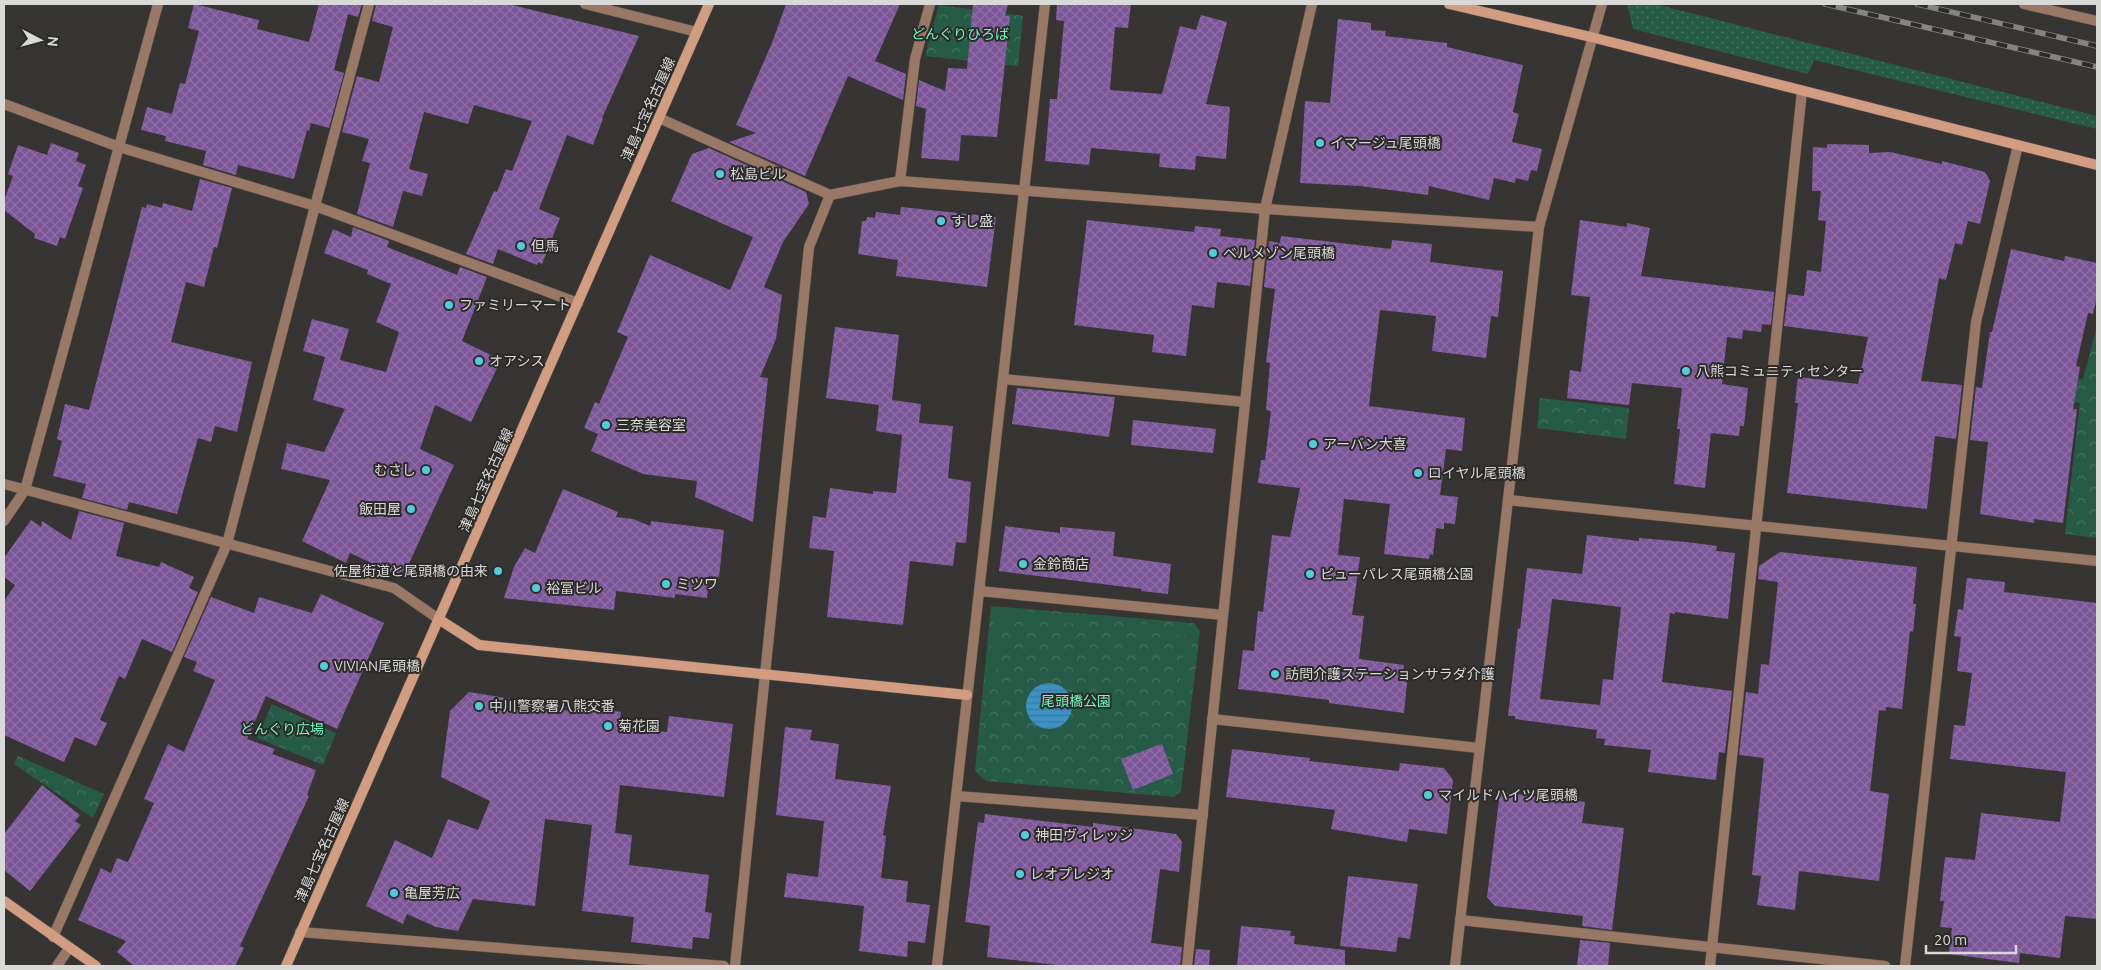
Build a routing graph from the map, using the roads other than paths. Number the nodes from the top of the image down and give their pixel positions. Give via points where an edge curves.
1 (158, 4) edge
2 (369, 4) edge
3 (585, 4) edge
4 (709, 4) edge
5 (930, 4) edge
6 (1045, 4) edge
7 (1312, 4) edge
8 (1449, 4) edge
9 (1602, 4) edge
10 (2024, 4) edge
11 (2097, 21) edge
12 (697, 32) junction
13 (1591, 37) junction
14 (1802, 90) junction
15 (4, 104) edge
16 (659, 118) junction
17 (2018, 145) junction
18 (119, 147) junction
19 (2097, 165) edge
20 (900, 181) junction
21 (1024, 191) junction
22 (830, 195) junction
23 (314, 206) junction
24 (1265, 209) junction
25 (1539, 227) junction
26 (578, 303) junction
27 (1003, 379) junction
28 (1245, 402) junction
29 (4, 484) edge
30 (25, 490) junction
31 (1508, 500) junction
32 (4, 521) edge
33 (1757, 526) junction
34 (227, 544) junction
35 (1952, 546) junction
36 (2097, 560) edge
37 (979, 591) junction
38 (1223, 615) junction
39 (440, 620) junction
40 (765, 674) junction
41 (967, 695) junction
42 (1212, 719) junction
43 (1479, 748) junction
44 (956, 796) junction
45 (1203, 815) junction
46 (4, 901) edge
47 (1460, 920) junction
48 (300, 932) junction
49 (54, 937) junction
50 (69, 948) junction
51 (1712, 948) junction
52 (57, 966) edge
53 (96, 966) edge
54 (286, 966) edge
55 (724, 966) edge
56 (735, 966) edge
57 (936, 966) edge
58 (1187, 966) edge
59 (1454, 966) edge
60 (1710, 966) edge
61 (1885, 966) edge
62 (1905, 966) edge

1 - 18 street
2 - 23 street
3 - 12 street
4 - 12 street, 津島七宝名古屋線
5 - 20 street via 915,59
6 - 21 street
7 - 24 street
8 - 13 street
9 - 13 street
10 - 11 street
12 - 16 street, 津島七宝名古屋線
13 - 14 street
13 - 25 street
14 - 17 street
14 - 33 street
15 - 18 street
16 - 22 street
16 - 26 street, 津島七宝名古屋線
17 - 19 street
17 - 35 street via 1976,322
18 - 23 street
18 - 30 street
20 - 21 street
20 - 22 street
21 - 24 street
21 - 27 street
22 - 40 street via 809,247
23 - 26 street
23 - 34 street
24 - 25 street
24 - 28 street
25 - 31 street
26 - 39 street, 津島七宝名古屋線
27 - 28 street
27 - 37 street
28 - 38 street
29 - 30 street
30 - 32 street
30 - 34 street
31 - 33 street
31 - 43 street
33 - 35 street
33 - 51 street
34 - 39 street via 394,588
34 - 49 street
35 - 36 street
35 - 62 street
37 - 38 street
37 - 41 street
38 - 42 street
39 - 40 street via 479,645
39 - 48 street, 津島七宝名古屋線
40 - 41 street
40 - 56 street
41 - 44 street
42 - 43 street
42 - 45 street
43 - 47 street
44 - 45 street
44 - 57 street
45 - 58 street
46 - 49 street
47 - 51 street
47 - 59 street
48 - 54 street, 津島七宝名古屋線
48 - 55 street
49 - 50 street
50 - 52 street
50 - 53 street
51 - 60 street
51 - 61 street

